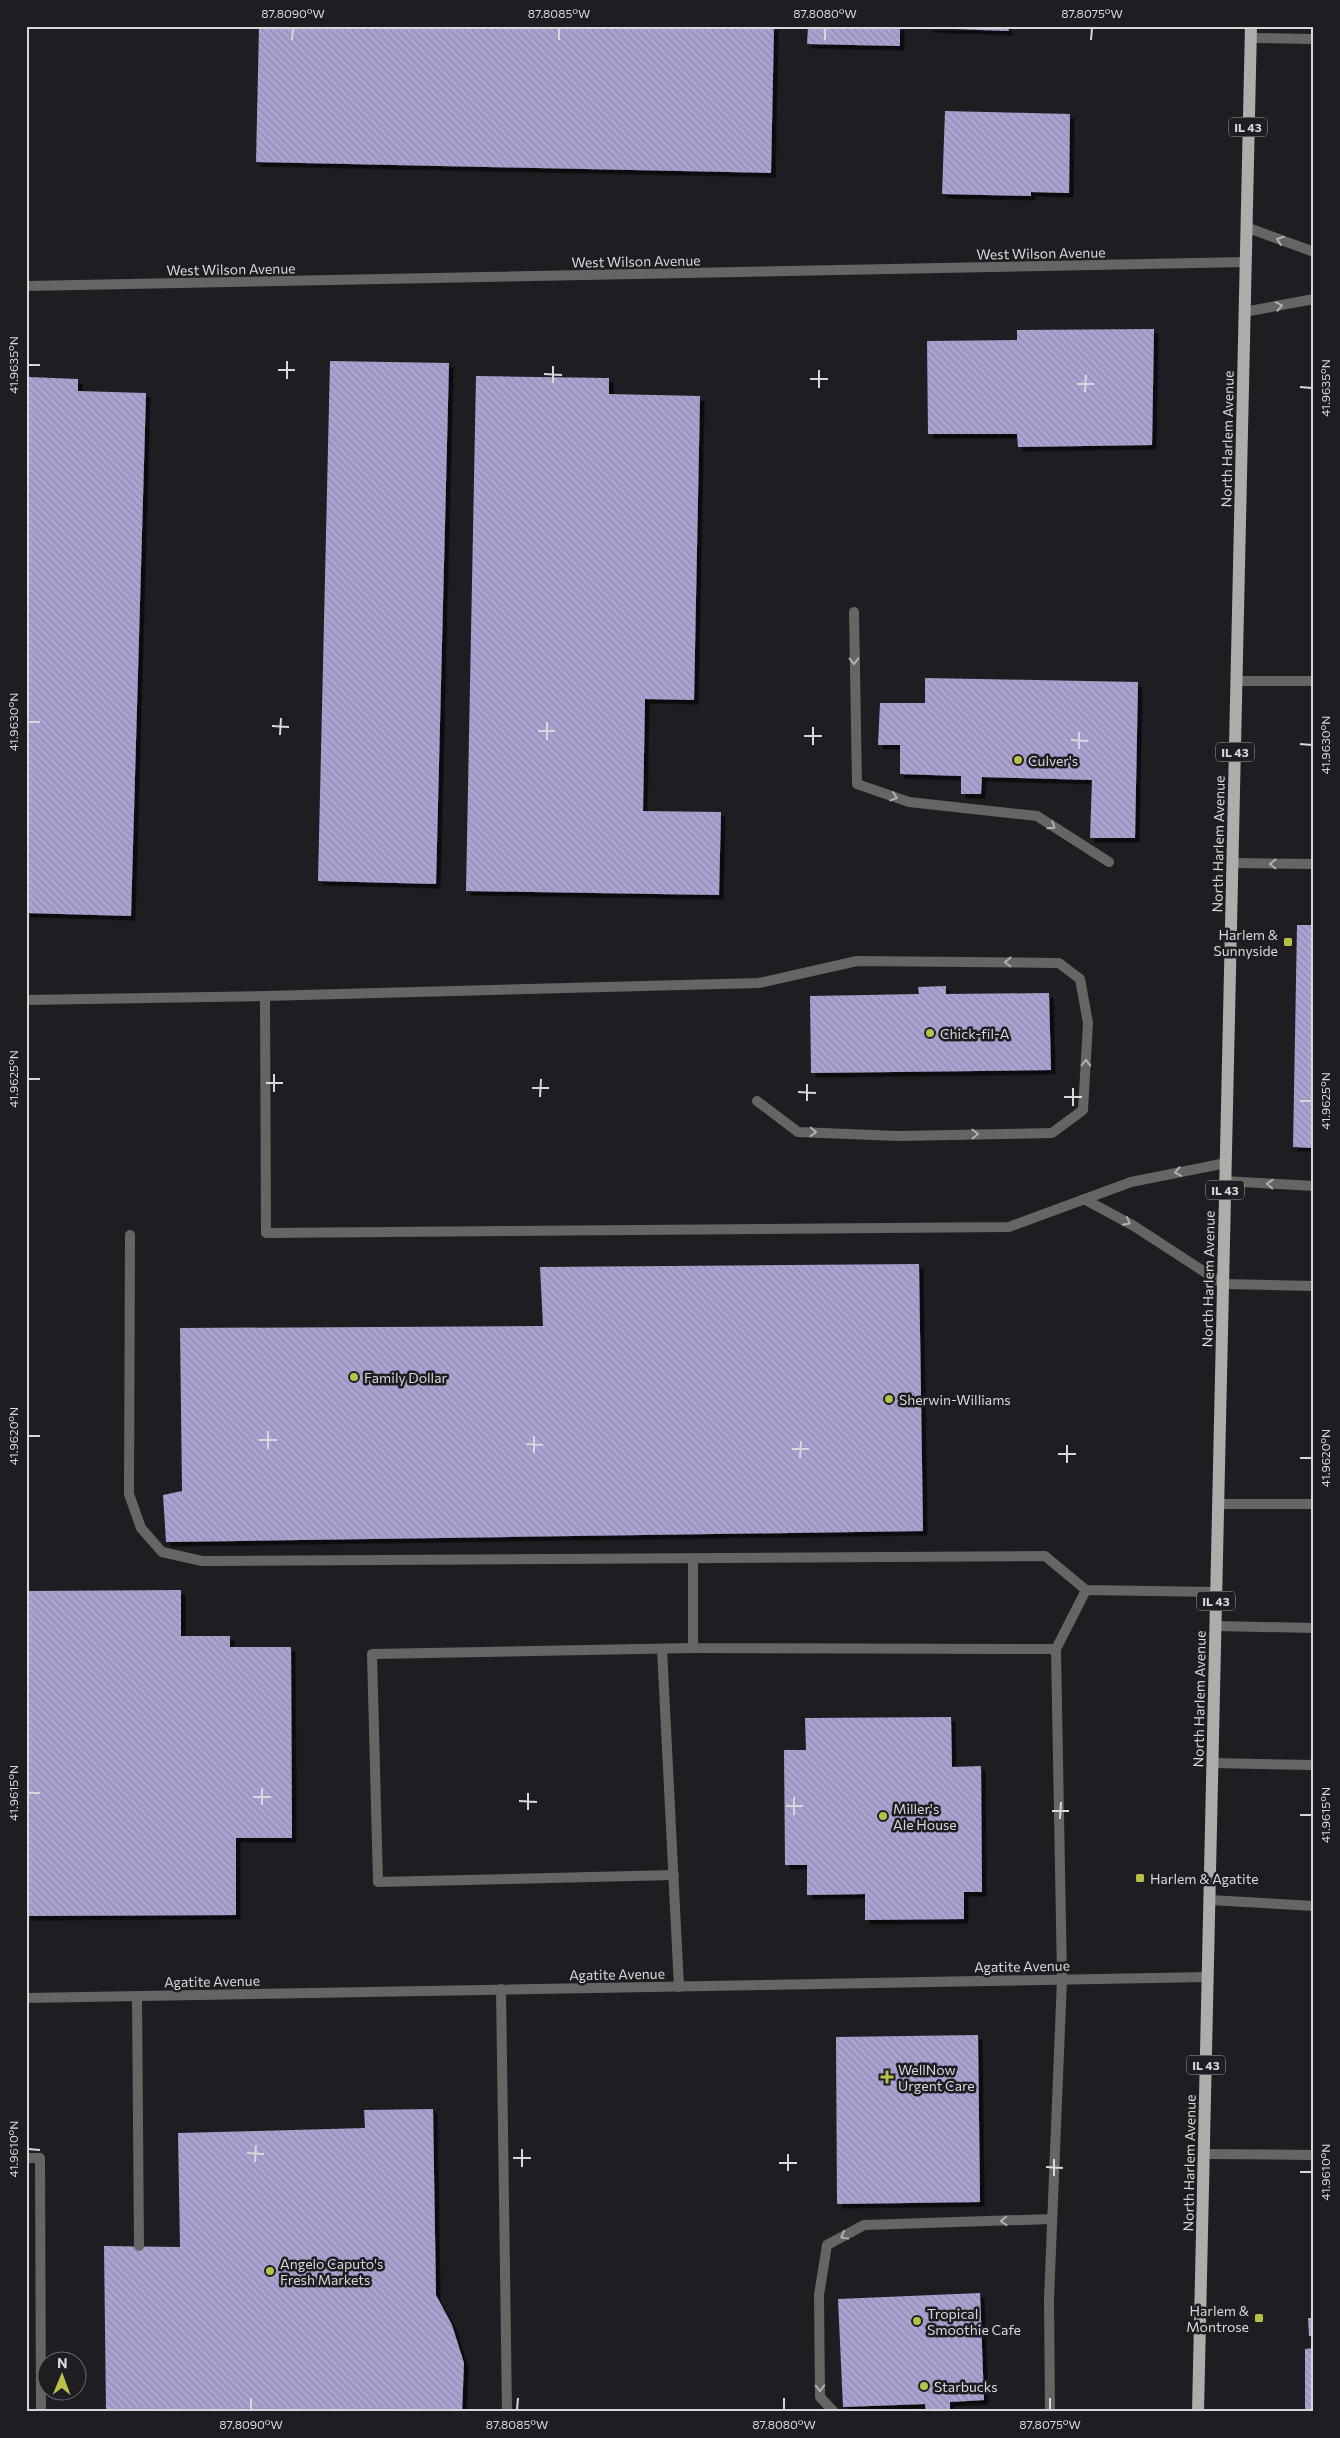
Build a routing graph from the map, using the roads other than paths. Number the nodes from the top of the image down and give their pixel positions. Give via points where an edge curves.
1 (1250, 32) edge
2 (1314, 39) edge
3 (1246, 227) junction
4 (1314, 252) edge
5 (1246, 262) junction
6 (26, 286) edge
7 (1314, 300) edge
8 (1244, 312) junction
9 (854, 612) dead end
10 (1236, 681) junction
11 (1314, 681) edge
12 (1108, 862) dead end
13 (1233, 863) junction
14 (1314, 864) edge
15 (265, 996) junction
16 (26, 1000) edge
17 (757, 1101) dead end
18 (1226, 1163) junction
19 (1226, 1181) junction
20 (1314, 1186) edge
21 (1084, 1199) junction
22 (130, 1235) dead end
23 (1223, 1284) junction
24 (1314, 1286) edge
25 (1218, 1504) junction
26 (1314, 1504) edge
27 (693, 1559) junction
28 (1086, 1590) junction
29 (1217, 1592) junction
30 (1216, 1626) junction
31 (1314, 1628) edge
32 (693, 1648) junction
33 (662, 1649) junction
34 (1056, 1649) junction
35 (1213, 1763) junction
36 (1314, 1765) edge
37 (674, 1875) junction
38 (1210, 1900) junction
39 (1314, 1906) edge
40 (1208, 1977) junction
41 (1062, 1979) junction
42 (679, 1987) junction
43 (501, 1989) junction
44 (137, 1996) junction
45 (26, 1998) edge
46 (1204, 2154) junction
47 (1314, 2155) edge
48 (26, 2158) edge
49 (1052, 2220) junction
50 (139, 2246) dead end
51 (41, 2412) edge
52 (507, 2412) edge
53 (834, 2412) edge
54 (1050, 2412) edge
55 (1198, 2412) edge

1 - 2 street
1 - 3 main road, North Harlem Avenue / IL 43
4 -> 3 street
3 - 5 main road, North Harlem Avenue / IL 43
5 - 6 street, West Wilson Avenue
5 - 8 main road, North Harlem Avenue / IL 43
8 -> 7 street
8 - 10 main road, North Harlem Avenue / IL 43
9 -> 12 street via 857,784 909,802 1038,816
10 - 11 street
10 - 13 main road, North Harlem Avenue / IL 43
14 -> 13 street
13 - 18 main road, North Harlem Avenue / IL 43
15 - 16 street
17 -> 15 street via 798,1132 898,1136 1052,1132 1083,1110 1088,1022 1080,979 1059,963 857,961 759,982
15 - 21 street via 266,1233 1009,1227
18 - 19 main road, North Harlem Avenue / IL 43
18 -> 21 street via 1131,1182
20 -> 19 street
19 - 23 main road, North Harlem Avenue / IL 43
21 -> 23 street via 1134,1226
22 - 27 street via 129,1494 141,1528 162,1552 202,1561
23 - 24 street
23 - 25 main road, North Harlem Avenue / IL 43
25 - 26 street
25 - 29 main road, North Harlem Avenue / IL 43
27 - 28 street via 1045,1556
27 - 32 street
28 - 29 street
28 - 34 street
29 - 30 main road, North Harlem Avenue / IL 43
30 - 31 street
30 - 35 main road, North Harlem Avenue / IL 43
32 - 33 street
32 - 34 street
33 - 37 street
33 - 37 street via 372,1654 378,1882
34 - 41 street
35 - 36 street
35 - 38 main road, North Harlem Avenue / IL 43
37 - 42 street
38 - 39 street
38 - 40 main road, North Harlem Avenue / IL 43
40 - 41 street, Agatite Avenue
40 - 46 main road, North Harlem Avenue / IL 43
41 - 42 street, Agatite Avenue
41 - 49 street
42 - 43 street, Agatite Avenue
43 - 44 street, Agatite Avenue
43 - 52 street
44 - 45 street, Agatite Avenue
44 - 50 street
46 - 47 street
46 - 55 main road, North Harlem Avenue / IL 43
48 - 51 street via 40,2158
49 -> 53 street via 864,2226 827,2246 819,2295 820,2397
49 - 54 street

